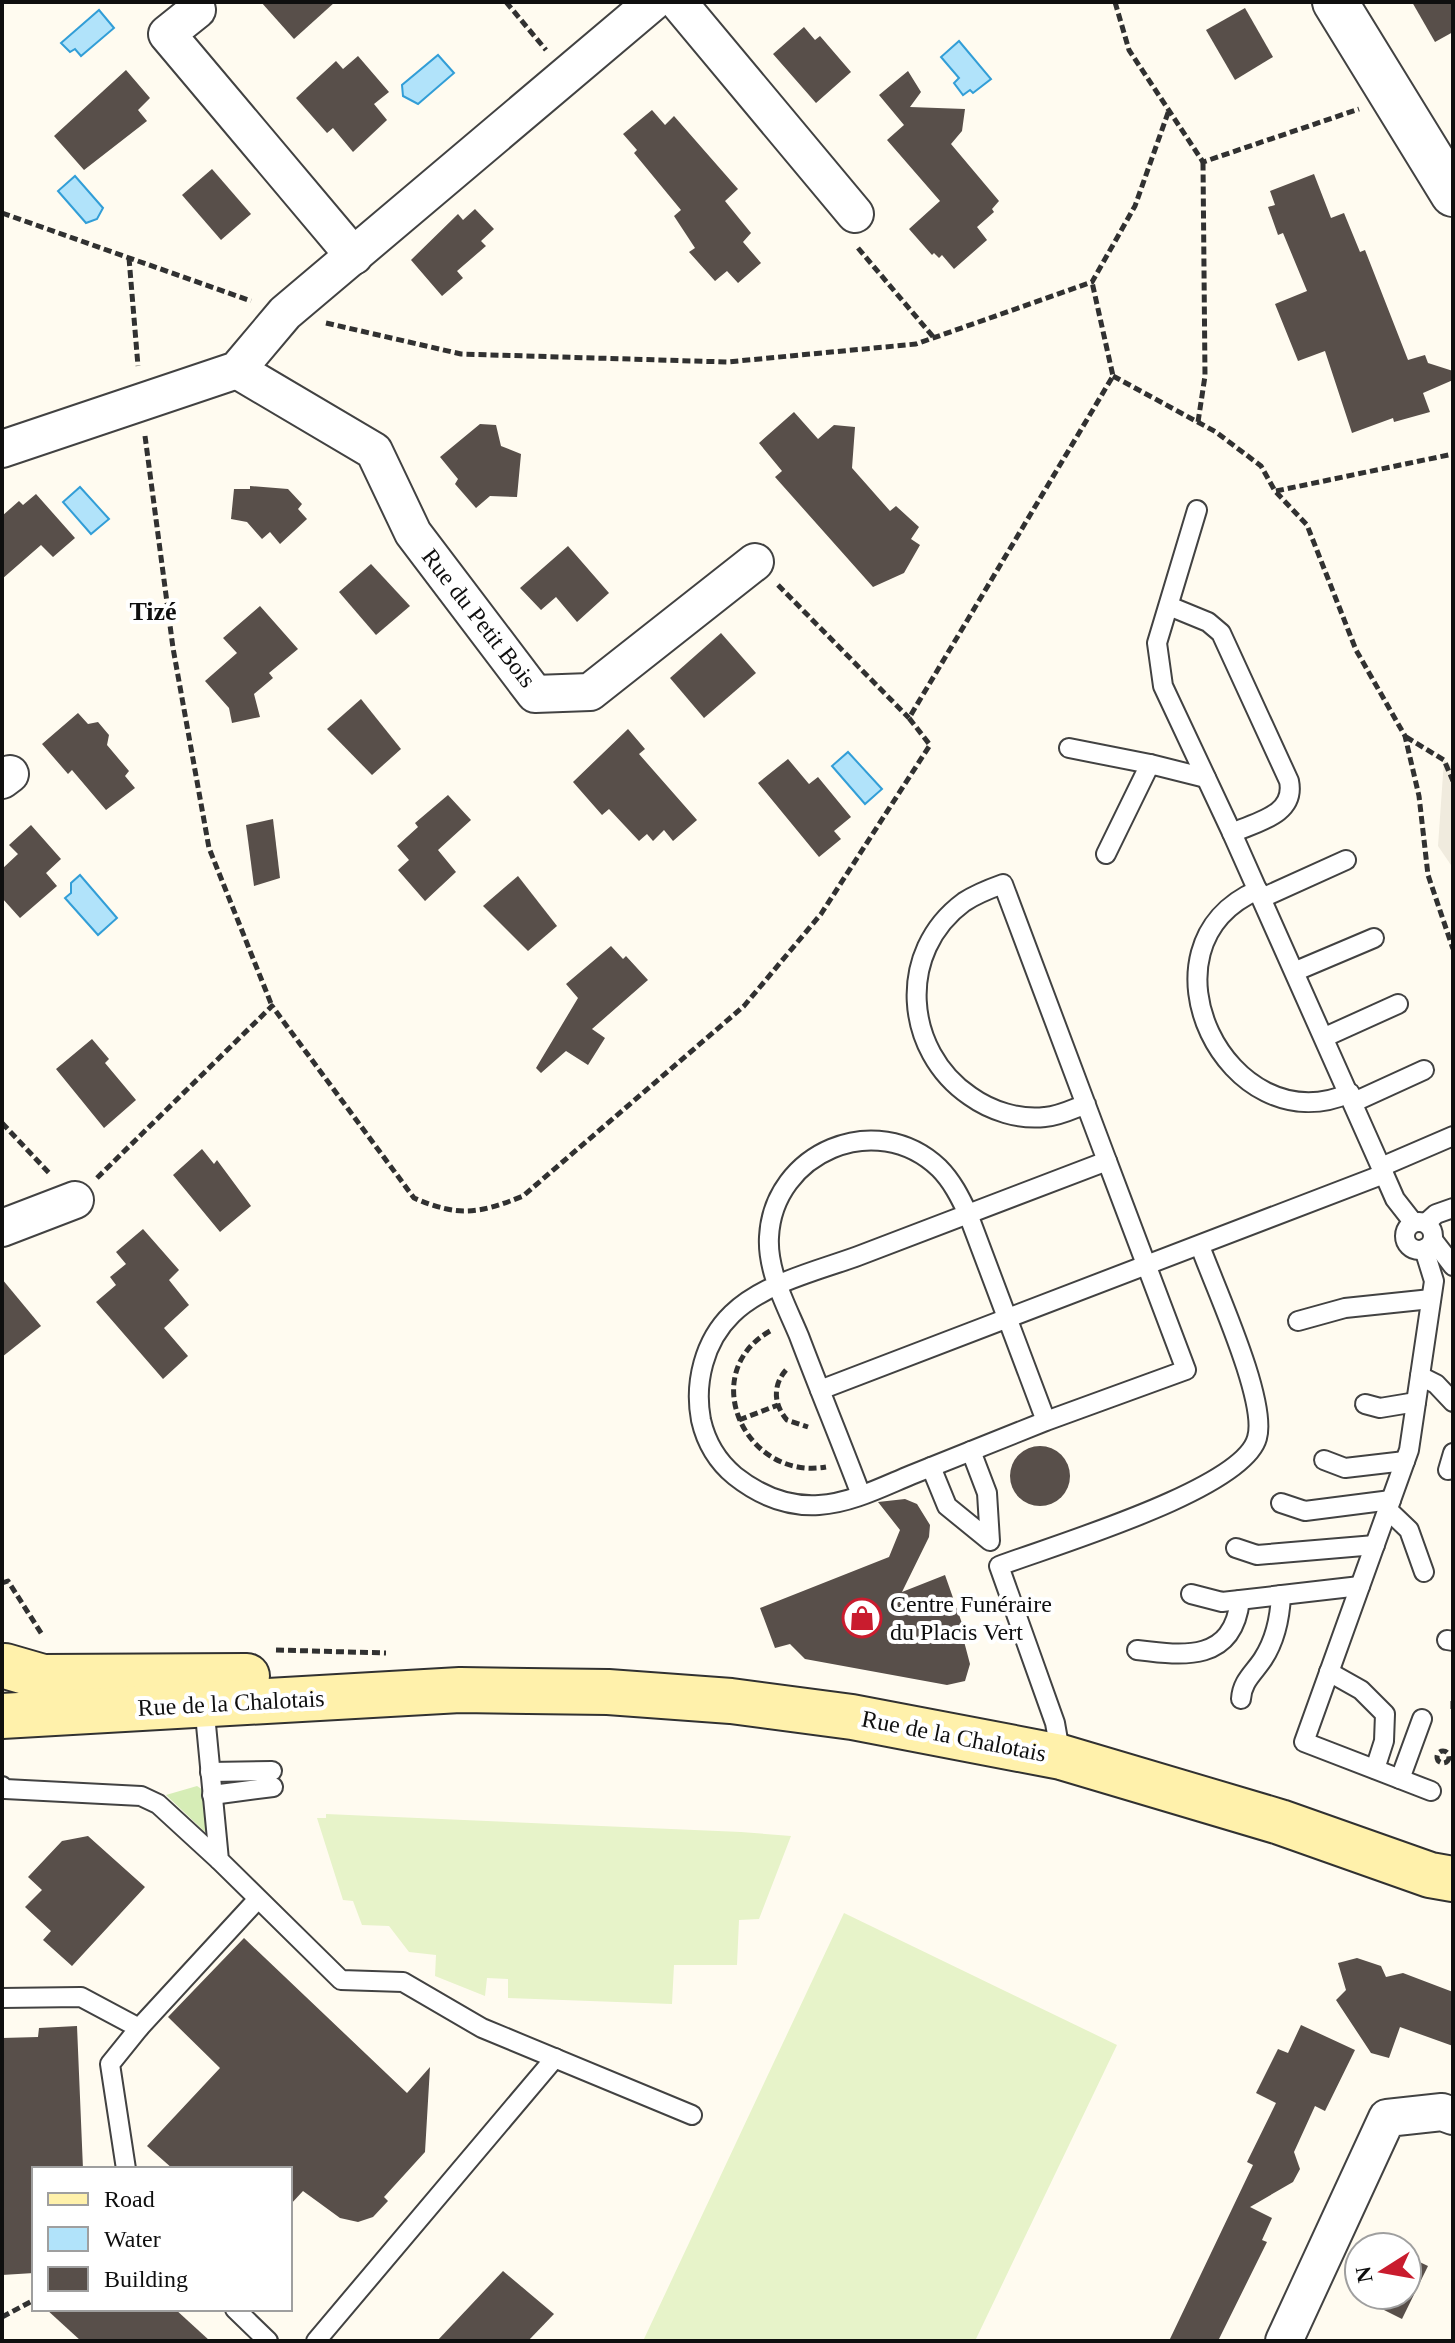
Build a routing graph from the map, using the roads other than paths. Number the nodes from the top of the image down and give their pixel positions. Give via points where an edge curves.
1 (195, 2) edge
2 (653, 2) edge
3 (678, 2) edge
4 (1335, 2) edge
5 (1453, 194) edge
6 (855, 214) road end
7 (354, 256) junction
8 (237, 370) junction
9 (2, 449) edge
10 (1197, 510) dead end
11 (755, 562) road end
12 (1169, 606) junction
13 (1069, 748) dead end
14 (1150, 764) junction
15 (1206, 778) junction
16 (1232, 833) junction
17 (1106, 854) dead end
18 (1346, 860) dead end
19 (1260, 894) junction
20 (1374, 938) dead end
21 (1296, 971) junction
22 (1398, 1004) dead end
23 (1325, 1037) junction
24 (1424, 1070) dead end
25 (1352, 1097) junction
26 (1086, 1104) junction
27 (1453, 1136) edge
28 (1107, 1161) junction
29 (1383, 1171) junction
30 (75, 1200) road end
31 (1453, 1208) edge
32 (968, 1214) junction
33 (2, 1228) edge
34 (1424, 1234) junction
35 (1200, 1246) junction
36 (1147, 1266) junction
37 (1453, 1266) edge
38 (779, 1286) junction
39 (1431, 1299) junction
40 (1009, 1320) junction
41 (1298, 1321) dead end
42 (1420, 1376) junction
43 (820, 1390) junction
44 (1416, 1402) junction
45 (1453, 1402) edge
46 (1365, 1404) dead end
47 (1046, 1421) junction
48 (971, 1451) junction
49 (1324, 1460) dead end
50 (1405, 1461) junction
51 (931, 1467) junction
52 (861, 1495) junction
53 (1281, 1503) dead end
54 (1389, 1504) junction
55 (990, 1541) junction
56 (1375, 1545) junction
57 (1236, 1548) dead end
58 (999, 1566) junction
59 (1424, 1572) dead end
60 (1360, 1586) junction
61 (1191, 1594) dead end
62 (1281, 1595) junction
63 (1240, 1600) junction
64 (1137, 1650) dead end
65 (3, 1664) edge
66 (1329, 1672) junction
67 (460, 1690) junction
68 (1241, 1699) dead end
69 (204, 1704) junction
70 (2, 1714) edge
71 (1422, 1719) dead end
72 (1061, 1757) junction
73 (1375, 1769) junction
74 (210, 1772) junction
75 (1400, 1779) junction
76 (2, 1786) edge
77 (1431, 1791) dead end
78 (212, 1795) junction
79 (219, 1860) junction
80 (1445, 1882) edge
81 (257, 1900) junction
82 (2, 1998) edge
83 (139, 2028) junction
84 (555, 2058) junction
85 (692, 2115) dead end
86 (1453, 2116) edge
87 (126, 2167) edge
88 (237, 2311) edge
89 (268, 2341) edge
90 (316, 2341) edge
91 (1284, 2341) edge

1 - 7 street via 197,10 167,34
2 - 7 street
3 - 6 street
4 - 5 street
7 - 8 street via 285,313
8 - 9 street
8 - 11 street, Rue du Petit Bois via 374,451 413,533 535,694 590,692
10 - 12 lane
12 - 15 lane via 1157,643 1163,686
12 - 16 lane via 1221,633 1289,781 1290,796 1283,809
13 - 14 lane
14 - 15 lane
14 - 17 lane
15 - 16 lane
16 - 19 lane
18 - 19 lane
19 - 21 lane
19 - 25 lane via 1231,905 1206,937 1196,982 1208,1030 1230,1066 1262,1090 1315,1101
20 - 21 lane
21 - 23 lane
22 - 23 lane
23 - 25 lane
24 - 25 lane
25 - 29 lane
26 - 26 lane via 1003,884 980,893 936,931 919,970 915,995 923,1042 950,1082 982,1105 1023,1117 1046,1117
26 - 28 lane
27 - 29 lane
28 - 32 lane
28 - 36 lane
29 - 34 lane via 1395,1199
29 - 35 lane
30 - 33 street
31 - 34 lane via 1436,1214
32 - 38 lane
32 - 38 lane via 954,1186 916,1151 875,1139 835,1146 803,1164 771,1215 771,1264
32 - 40 lane
34 - 37 lane
34 - 39 lane via 1434,1281
35 - 36 lane
35 - 58 lane via 1254,1396 1257,1438 1248,1454 1199,1490
36 - 40 lane
36 - 47 lane via 1186,1370
38 - 43 lane
38 - 52 lane via 730,1315 705,1355 699,1410 708,1441 727,1469 779,1500 818,1505
39 - 41 lane via 1345,1308
39 - 42 lane
40 - 43 lane
40 - 47 lane
42 - 44 lane
42 - 45 lane
43 - 52 lane
44 - 46 lane via 1380,1408
44 - 50 lane
47 - 48 lane
48 - 51 lane
48 - 55 lane via 987,1493
49 - 50 lane via 1345,1468
50 - 54 lane
51 - 52 lane
51 - 55 lane via 947,1506
53 - 54 lane via 1305,1511
54 - 56 lane
54 - 59 lane via 1409,1530
55 - 58 lane
56 - 57 lane via 1268,1555
56 - 60 lane
58 - 72 lane via 1055,1723
60 - 62 lane
60 - 66 lane
61 - 63 lane via 1210,1602
62 - 63 lane
62 - 68 lane via 1277,1628 1245,1682
63 - 64 lane via 1236,1623 1219,1644 1192,1654
65 - 67 main road, Rue de la Chalotais via 43,1677 204,1674
65 - 70 main road via 10,1693
66 - 73 lane via 1361,1690 1385,1714
66 - 73 lane via 1304,1742
67 - 69 main road, Rue de la Chalotais
67 - 72 main road, Rue de la Chalotais via 608,1692 731,1701 852,1717
69 - 70 main road, Rue de la Chalotais
69 - 74 lane
71 - 75 lane
72 - 80 main road, Rue de la Chalotais via 1185,1792
73 - 75 lane
74 - 78 lane
74 - 78 lane via 273,1779
75 - 77 lane
76 - 79 lane via 141,1796 158,1804
78 - 79 lane
79 - 81 lane
81 - 83 lane
81 - 84 lane via 341,1980 403,1982 482,2028
82 - 83 lane via 81,1997
83 - 87 lane via 110,2064
84 - 85 lane
84 - 90 lane
86 - 91 street via 1442,2112 1387,2118
88 - 89 lane

